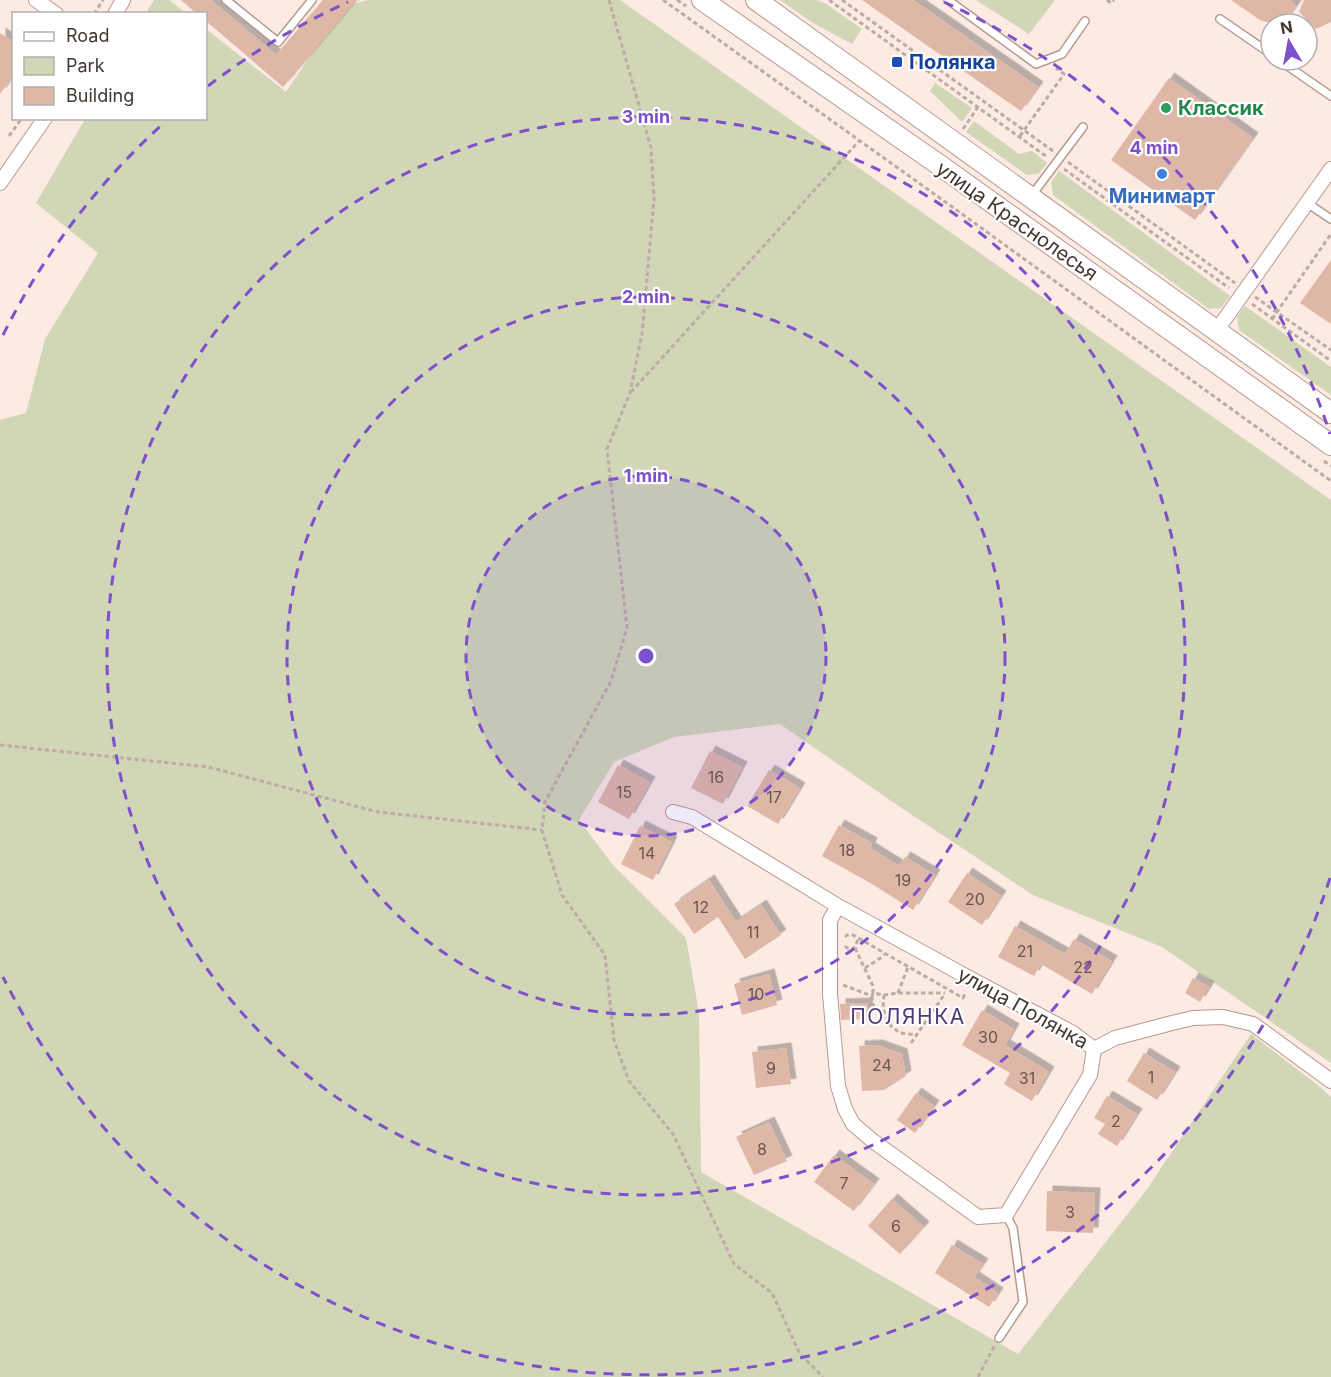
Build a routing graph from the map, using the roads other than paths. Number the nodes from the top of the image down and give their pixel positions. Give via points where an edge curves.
1 (36, 0) edge
2 (226, 0) edge
3 (312, 0) edge
4 (702, 0) edge
5 (756, 0) edge
6 (948, 0) edge
7 (54, 12) edge
8 (1220, 19) dead end
9 (1085, 21) dead end
10 (1259, 46) edge
11 (1296, 72) edge
12 (1331, 96) edge
13 (44, 120) edge
14 (1083, 127) dead end
15 (1331, 169) edge
16 (0, 183) edge
17 (1030, 197) junction
18 (1307, 203) junction
19 (1331, 219) edge
20 (1217, 330) junction
21 (1331, 413) edge
22 (1331, 445) edge
23 (673, 812) dead end
24 (838, 906) junction
25 (1094, 1049) junction
26 (1331, 1080) edge
27 (1006, 1215) junction
28 (999, 1338) road end

1 - 7 street
2 - 3 lane via 278,42
4 - 22 street, улица Краснолесья
5 - 17 street, улица Краснолесья
6 - 9 lane via 1036,64 1062,54
8 - 10 lane
11 - 12 lane
13 - 16 street
14 - 17 lane
15 - 18 street
17 - 20 street, улица Краснолесья
18 - 19 lane
18 - 20 street
20 - 21 street, улица Краснолесья
23 - 24 street, улица Полянка via 692,817
24 - 25 street, улица Полянка via 1072,1033
24 - 27 street via 830,920 830,994 838,1086 853,1124 978,1217
25 - 26 street, улица Полянка via 1115,1038 1193,1018 1223,1017 1253,1024
25 - 27 street via 1090,1075
27 - 28 lane via 1012,1228 1023,1302

